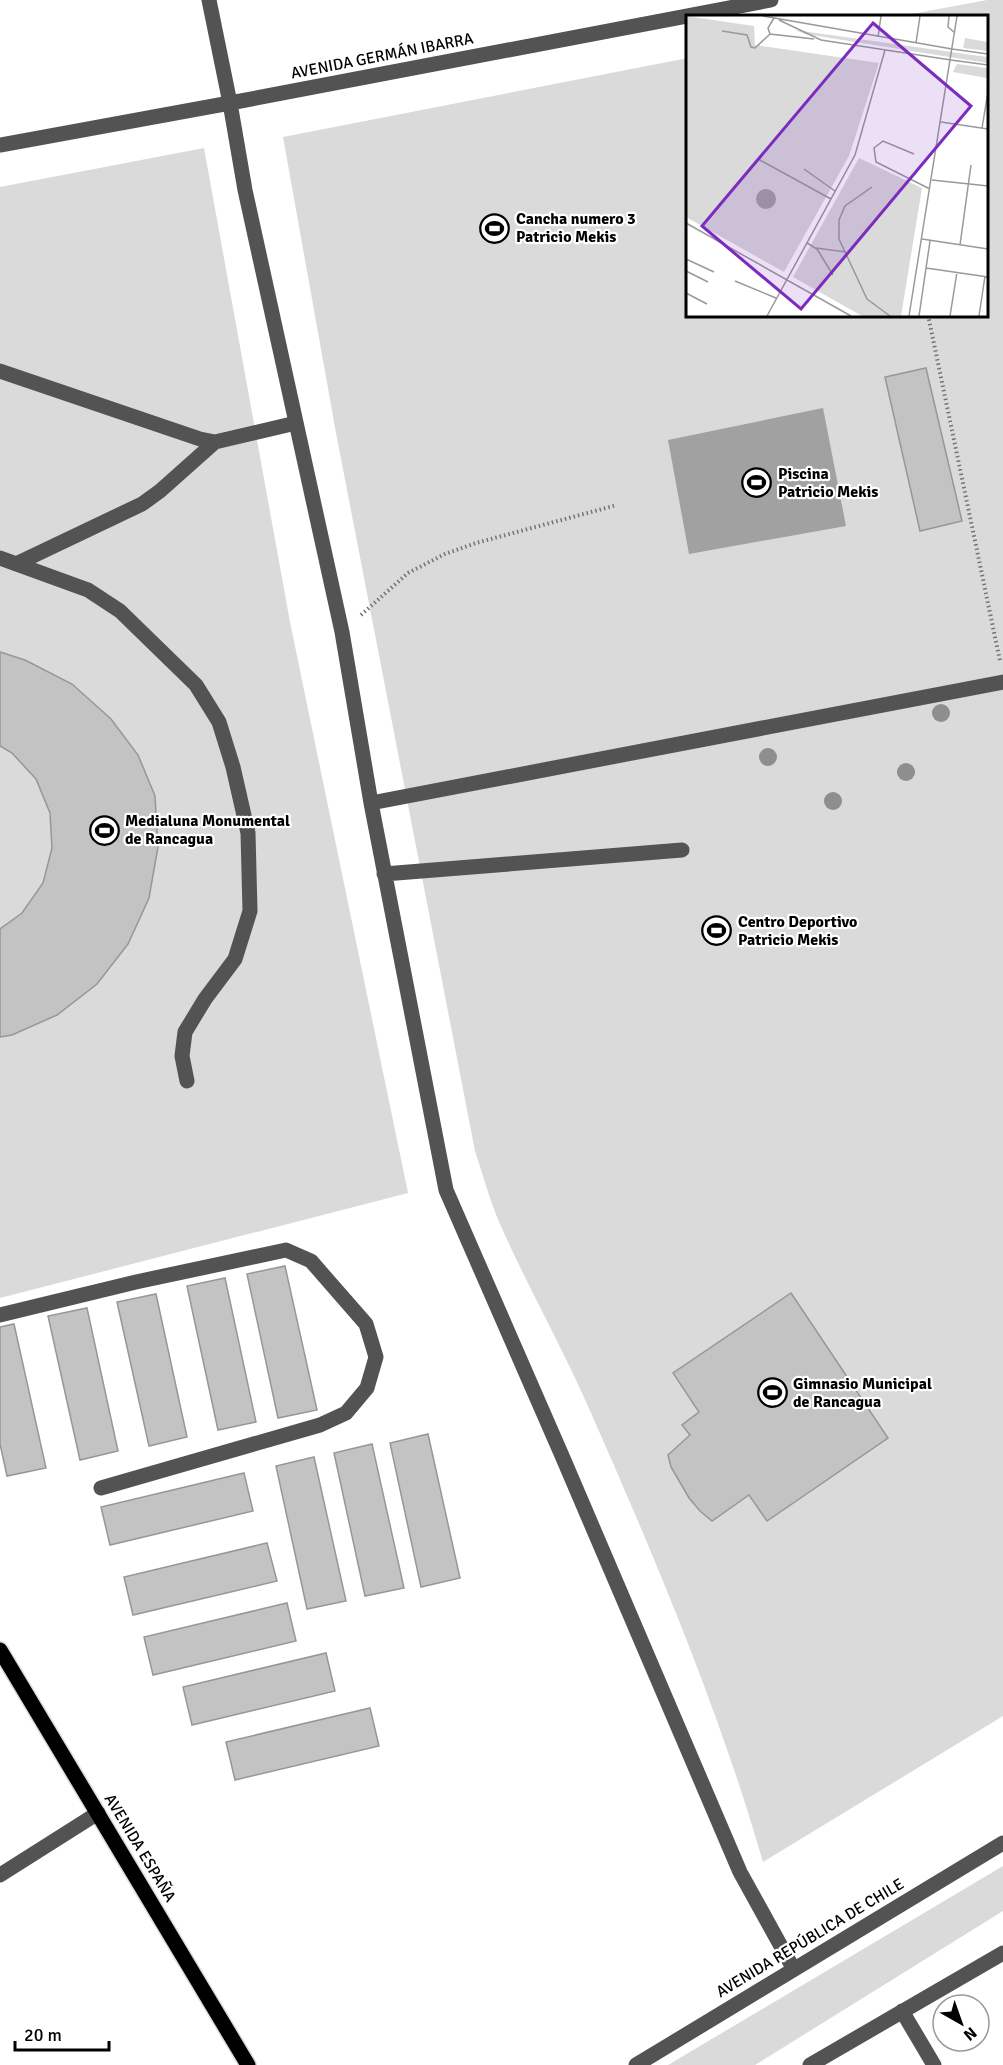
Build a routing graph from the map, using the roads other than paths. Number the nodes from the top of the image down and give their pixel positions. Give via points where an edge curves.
1 (209, 0) edge
2 (771, 0) edge
3 (692, 15) edge
4 (686, 16) edge
5 (230, 103) junction
6 (0, 145) edge
7 (0, 371) edge
8 (296, 423) junction
9 (215, 442) junction
10 (0, 558) edge
11 (16, 564) junction
12 (1003, 682) edge
13 (371, 803) junction
14 (682, 850) dead end
15 (384, 874) junction
16 (187, 1081) dead end
17 (0, 1315) edge
18 (101, 1488) dead end
19 (0, 1650) edge
20 (98, 1814) junction
21 (1003, 1843) edge
22 (0, 1875) edge
23 (1003, 1953) edge
24 (793, 1968) junction
25 (902, 2011) junction
26 (248, 2065) edge
27 (636, 2065) edge
28 (810, 2065) edge
29 (934, 2065) edge

1 - 5 street
2 - 3 street, AVENIDA GERMÁN IBARRA
4 - 5 street, AVENIDA GERMÁN IBARRA
5 - 6 street, AVENIDA GERMÁN IBARRA
5 - 8 street
7 - 9 street
8 - 9 street
8 - 13 street via 342,632
9 - 11 street via 142,504
10 - 11 street
11 - 16 street via 88,590 120,611 196,685 219,722 248,833 250,911 235,959 185,1032 182,1056
12 - 13 street
13 - 15 street
14 - 15 street
15 - 24 street via 446,1190 740,1872
17 - 18 street via 286,1250 311,1261 366,1324 376,1357 367,1388 346,1413 320,1425
19 - 20 main road, AVENIDA ESPAÑA
20 - 22 street
20 - 26 main road, AVENIDA ESPAÑA
21 - 24 street, AVENIDA REPÚBLICA DE CHILE
23 - 25 street
24 - 27 street, AVENIDA REPÚBLICA DE CHILE
25 - 28 street
25 - 29 street

